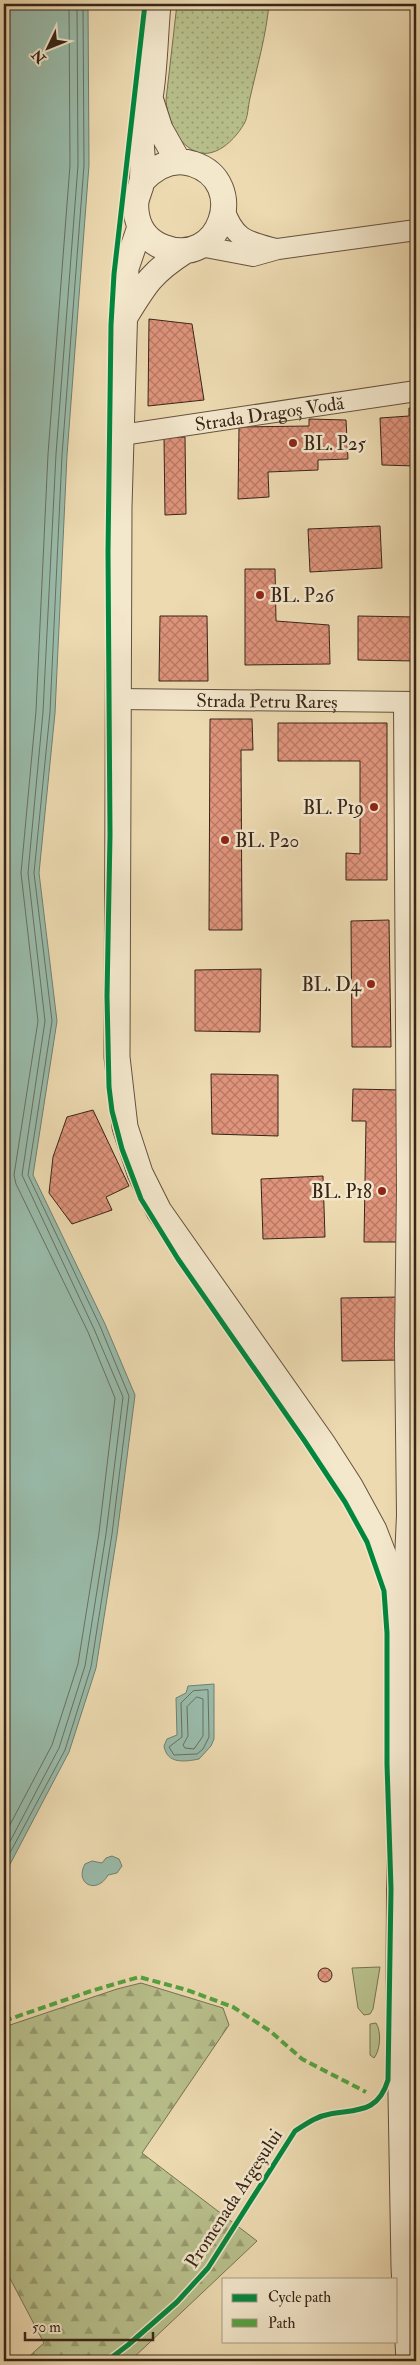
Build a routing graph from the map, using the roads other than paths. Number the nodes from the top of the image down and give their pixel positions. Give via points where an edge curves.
1 (158, 4) edge
2 (150, 98) junction
3 (178, 161) junction
4 (142, 181) junction
5 (224, 209) junction
6 (140, 227) junction
7 (416, 230) edge
8 (192, 248) junction
9 (278, 249) junction
10 (125, 317) junction
11 (416, 391) edge
12 (122, 435) junction
13 (118, 699) junction
14 (410, 702) edge
15 (412, 985) edge
16 (411, 1344) edge
17 (401, 1652) junction
18 (409, 1701) edge
19 (409, 2361) edge

1 - 2 street
2 - 3 street via 160,129
2 - 4 street via 141,129
3 - 4 street via 164,164
3 - 5 street via 205,170 216,180
4 - 6 street via 136,194 135,208
5 - 8 street via 221,224 212,237
5 - 9 street via 231,227 241,238
6 - 8 street via 155,244 170,250
6 - 10 street via 126,268
7 - 9 street
8 - 9 street via 253,256
8 - 10 street via 164,265 146,283
10 - 12 street
11 - 12 street, Strada Dragoș Vodă
12 - 13 street
13 - 14 street, Strada Petru Rareș
13 - 17 street via 117,1058 125,1127 140,1172 159,1211 323,1444 374,1530 396,1595
14 - 15 street
15 - 16 street
16 - 17 street
17 - 18 street
18 - 19 street via 398,1979

